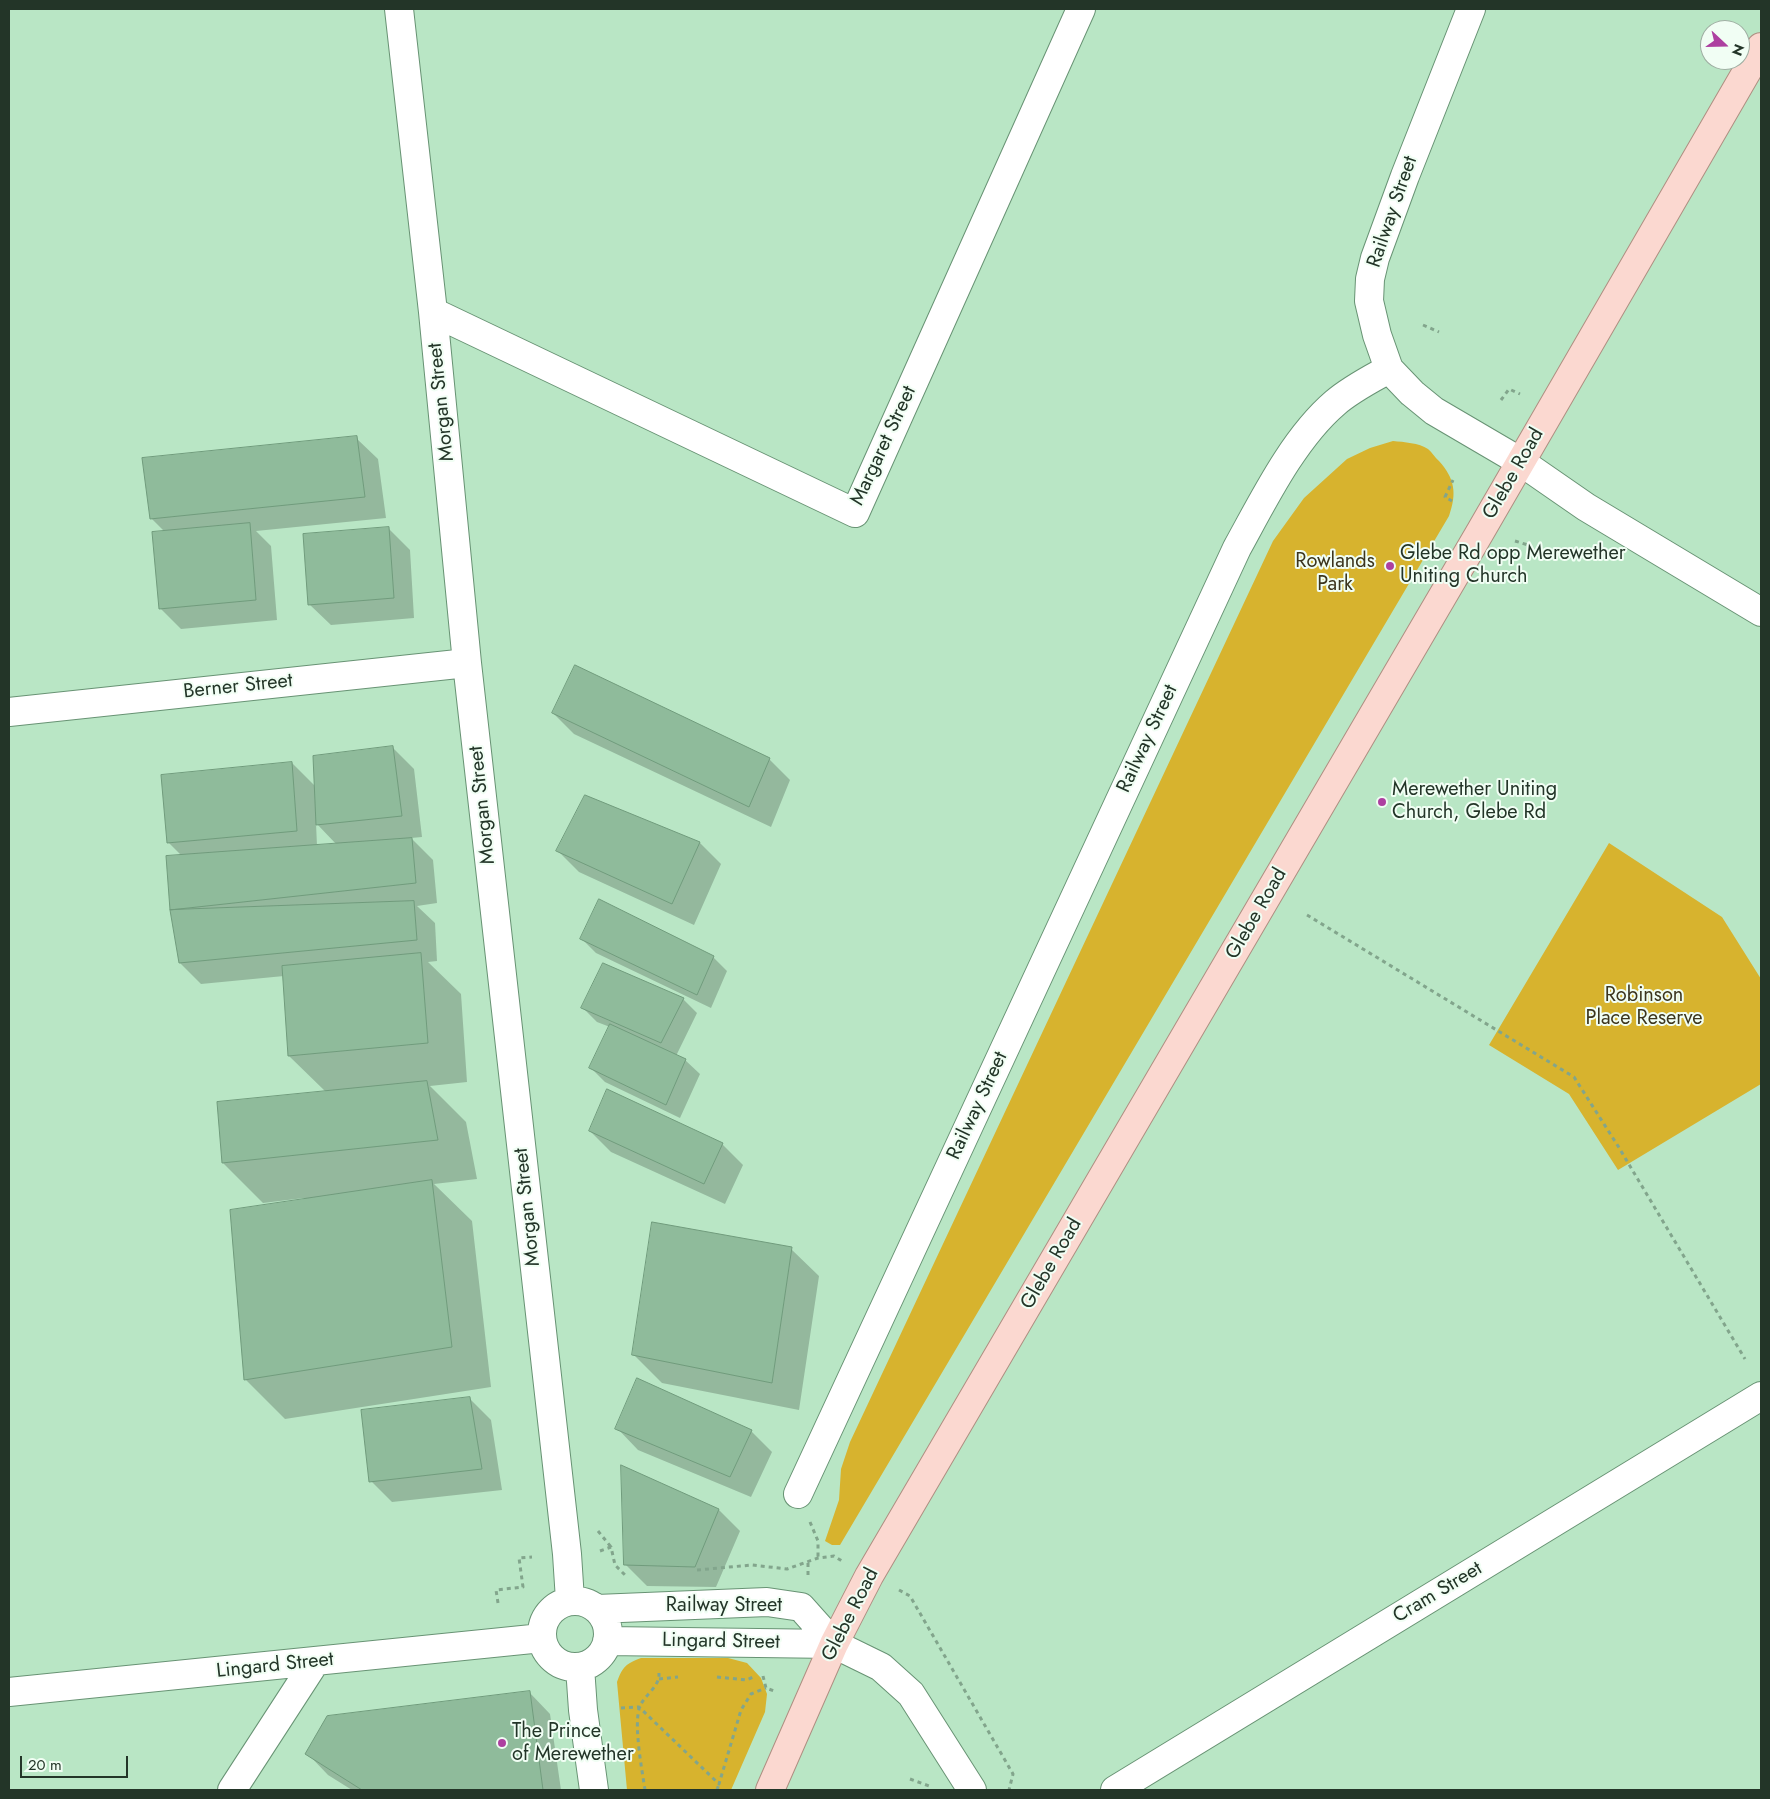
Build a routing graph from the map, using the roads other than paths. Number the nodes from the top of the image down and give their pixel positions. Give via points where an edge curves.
1 (399, 9) edge
2 (1081, 9) edge
3 (1471, 9) edge
4 (1761, 47) edge
5 (433, 312) junction
6 (1389, 368) junction
7 (1521, 462) junction
8 (1761, 612) edge
9 (467, 663) junction
10 (9, 712) edge
11 (1761, 1396) edge
12 (798, 1494) dead end
13 (570, 1600) junction
14 (597, 1609) junction
15 (542, 1638) junction
16 (607, 1641) junction
17 (834, 1644) junction
18 (315, 1662) junction
19 (580, 1667) junction
20 (9, 1692) edge
21 (232, 1790) edge
22 (594, 1790) edge
23 (770, 1790) edge
24 (972, 1790) edge
25 (1115, 1790) edge

1 - 5 street, Morgan Street
2 - 5 street, Margaret Street via 855,513
3 - 6 street, Railway Street via 1405,176 1370,279 1369,301
4 - 7 main road, Glebe Road
5 - 9 street, Morgan Street
6 - 7 street via 1434,411
6 - 12 street, Railway Street via 1352,390 1313,427 1292,452 1236,548
7 - 8 street via 1586,507
7 - 17 main road, Glebe Road via 875,1566
9 - 10 street, Berner Street
9 - 13 street, Morgan Street via 568,1554
11 - 25 street, Cram Street
13 - 14 street via 587,1603
13 - 15 street via 559,1604 546,1616
14 - 16 street via 607,1623
14 - 17 street, Railway Street via 768,1602 800,1607
15 - 18 street, Lingard Street
15 - 19 street via 549,1654 557,1662 568,1667
16 - 17 street, Lingard Street
16 - 19 street via 596,1660
17 - 23 main road, Glebe Road
17 - 24 street via 881,1667 911,1694
18 - 20 street, Lingard Street
18 - 21 street
19 - 22 street

